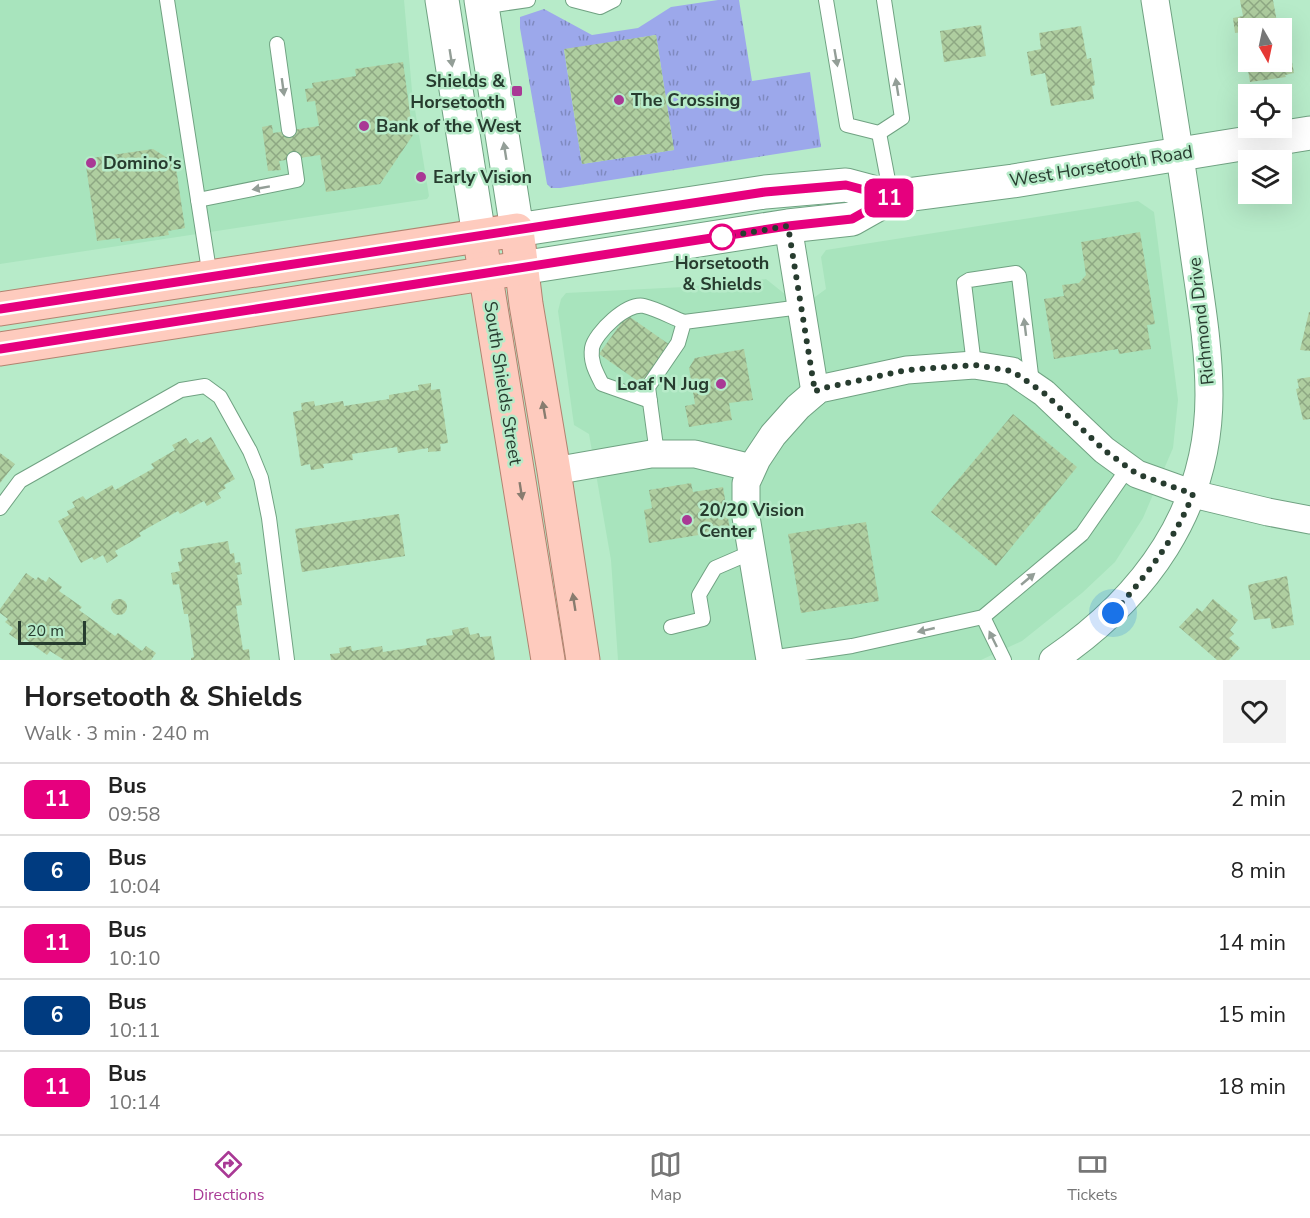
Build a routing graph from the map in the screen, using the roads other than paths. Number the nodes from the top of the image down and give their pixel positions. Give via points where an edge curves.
1 (167, 0) edge
2 (442, 0) edge
3 (528, 0) edge
4 (573, 0) edge
5 (614, 0) edge
6 (826, 0) edge
7 (884, 0) edge
8 (1155, 0) edge
9 (481, 3) edge
10 (277, 44) dead end
11 (290, 130) dead end
12 (879, 133) junction
13 (1310, 133) edge
14 (1180, 153) junction
15 (294, 159) dead end
16 (891, 197) junction
17 (198, 200) junction
18 (788, 226) junction
19 (517, 230) junction
20 (479, 236) junction
21 (521, 268) junction
22 (486, 274) junction
23 (210, 277) junction
24 (801, 307) junction
25 (0, 309) edge
26 (684, 322) junction
27 (0, 349) edge
28 (974, 365) junction
29 (1033, 385) junction
30 (815, 392) junction
31 (650, 401) junction
32 (657, 454) junction
33 (752, 468) junction
34 (1128, 468) junction
35 (554, 471) junction
36 (1193, 494) junction
37 (0, 508) edge
38 (1310, 520) edge
39 (752, 552) junction
40 (983, 617) junction
41 (670, 627) dead end
42 (770, 659) edge
43 (287, 660) edge
44 (548, 660) edge
45 (583, 660) edge
46 (1004, 660) edge
47 (1053, 660) edge

1 - 17 lane
2 -> 20 main road, South Shields Street
3 - 9 lane
4 - 5 lane via 600,7
6 -> 12 lane via 847,125
12 -> 7 lane via 902,118
8 - 14 street, Richmond Drive
19 -> 9 main road, South Shields Street
10 -> 11 lane
12 - 16 lane
13 - 14 main road, West Horsetooth Road
14 - 16 main road, West Horsetooth Road
14 - 36 street, Richmond Drive via 1208,350 1205,443
15 -> 17 lane via 297,180 291,183
16 - 18 main road, West Horsetooth Road via 852,219
16 - 19 main road, West Horsetooth Road via 846,185 765,192
17 - 23 lane
18 - 21 main road, West Horsetooth Road
18 - 24 street
19 - 20 main road, West Horsetooth Road
19 - 21 main road, South Shields Street
20 - 22 main road, South Shields Street
20 - 23 main road, West Horsetooth Road
21 - 22 main road, West Horsetooth Road
35 -> 21 main road, South Shields Street
22 - 27 main road, West Horsetooth Road
22 -> 44 main road, South Shields Street
23 - 25 main road, West Horsetooth Road
24 - 26 lane
24 - 30 street
26 - 31 lane via 678,343 648,387
26 - 31 lane via 642,305 614,317 592,345 591,361 602,384
28 - 29 street via 1012,371
29 -> 28 lane via 1016,273 964,283
28 - 30 street via 907,370
29 - 34 street
30 - 33 street via 773,435
31 - 32 lane
32 - 33 street via 695,454
32 - 35 street
33 - 39 street via 746,483
34 - 36 street
40 -> 34 lane via 1082,534
45 -> 35 main road, South Shields Street
36 - 38 street
36 - 47 street, Richmond Drive via 1168,543 1143,580 1113,613
37 - 43 lane via 20,481 181,390 205,386 220,397 261,478
39 - 41 lane via 715,568 699,595 702,619
39 - 42 street
40 -> 42 lane via 852,646
46 -> 40 lane

